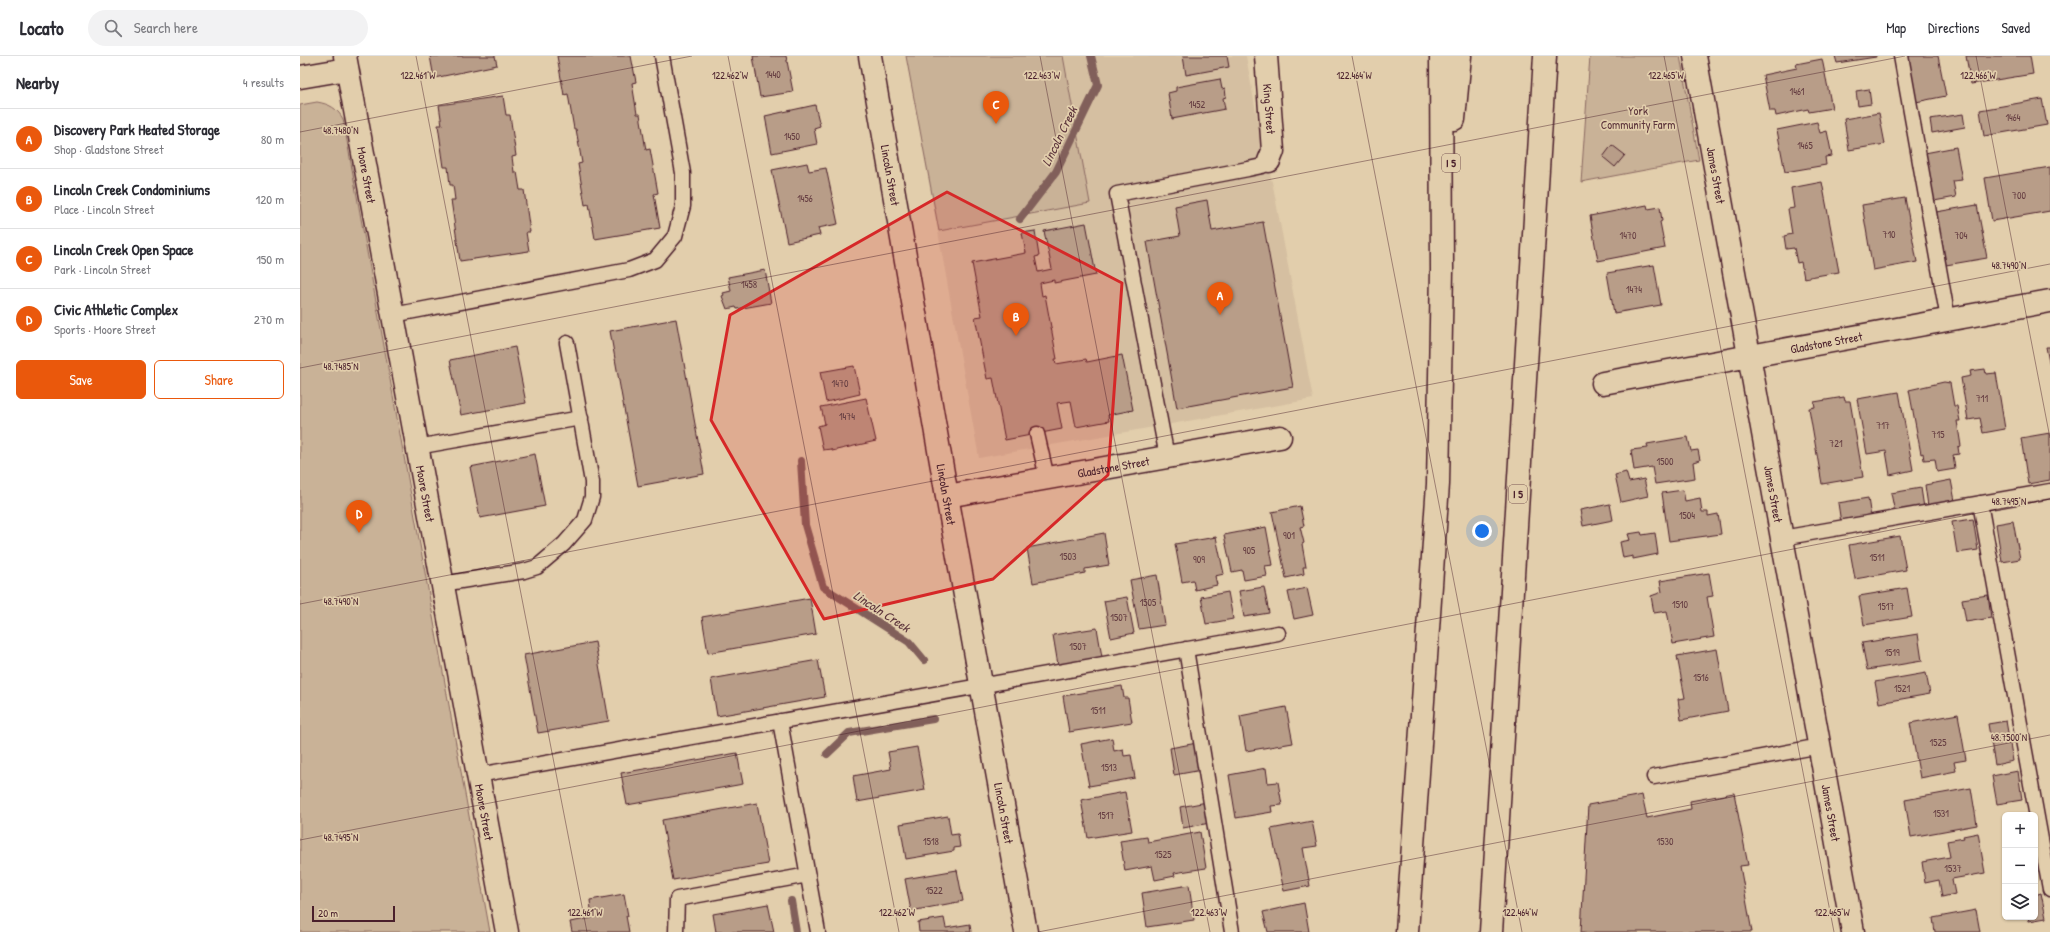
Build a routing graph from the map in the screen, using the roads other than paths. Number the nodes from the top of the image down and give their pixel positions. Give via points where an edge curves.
1 (662, 56) edge
2 (870, 56) edge
3 (1266, 56) edge
4 (1441, 56) edge
5 (1460, 56) edge
6 (1545, 56) edge
7 (1695, 56) edge
8 (1901, 56) edge
9 (346, 62) edge
10 (300, 77) edge
11 (1270, 161) joint
12 (1442, 270) junction
13 (2050, 300) edge
14 (392, 315) junction
15 (1948, 319) junction
16 (567, 343) dead end
17 (1749, 356) junction
18 (1603, 383) dead end
19 (581, 418) junction
20 (1037, 434) dead end
21 (1280, 437) dead end
22 (417, 447) junction
23 (1167, 457) junction
24 (1047, 478) junction
25 (2050, 491) edge
26 (947, 496) junction
27 (1980, 503) junction
28 (1782, 538) junction
29 (442, 584) junction
30 (1278, 633) dead end
31 (1186, 649) junction
32 (981, 686) junction
33 (780, 721) junction
34 (1820, 746) junction
35 (478, 775) junction
36 (1654, 777) dead end
37 (808, 875) junction
38 (2050, 889) edge
39 (507, 932) edge
40 (676, 932) edge
41 (818, 932) edge
42 (1026, 932) edge
43 (1232, 932) edge
44 (1407, 932) edge
45 (1491, 932) edge
46 (1853, 932) edge

1 - 14 lane via 683,173 683,206 675,236 655,260 629,270
2 - 26 main road, Lincoln Street
3 - 11 main road, King Street via 1274,151
4 - 12 main road
5 - 12 main road, I 5
6 - 45 main road, I 5
7 - 17 main road, James Street
8 - 15 lane
9 - 10 main road
9 - 14 main road, Moore Street
11 - 23 lane via 1262,166 1117,194
12 - 44 main road, I 5 via 1438,484
13 - 15 main road, Gladstone Street
14 - 22 main road, Moore Street
15 - 17 main road, Gladstone Street
16 - 19 lane
17 - 18 main road, Gladstone Street
17 - 28 main road, James Street
19 - 22 lane
19 - 29 lane via 592,482 592,497 585,520 576,531 537,567
20 - 24 lane
21 - 23 main road, Gladstone Street
22 - 29 main road, Moore Street
23 - 24 main road, Gladstone Street
24 - 26 main road, Gladstone Street
25 - 27 lane
26 - 32 main road, Lincoln Street
27 - 28 lane
27 - 38 lane
28 - 34 main road, James Street
29 - 35 main road, Moore Street
30 - 31 lane
31 - 32 lane
31 - 43 lane
32 - 33 lane
32 - 42 main road, Lincoln Street
33 - 35 lane
33 - 37 lane
34 - 36 lane
34 - 46 main road, James Street
35 - 39 main road, Moore Street
37 - 40 lane via 677,899
37 - 41 lane

